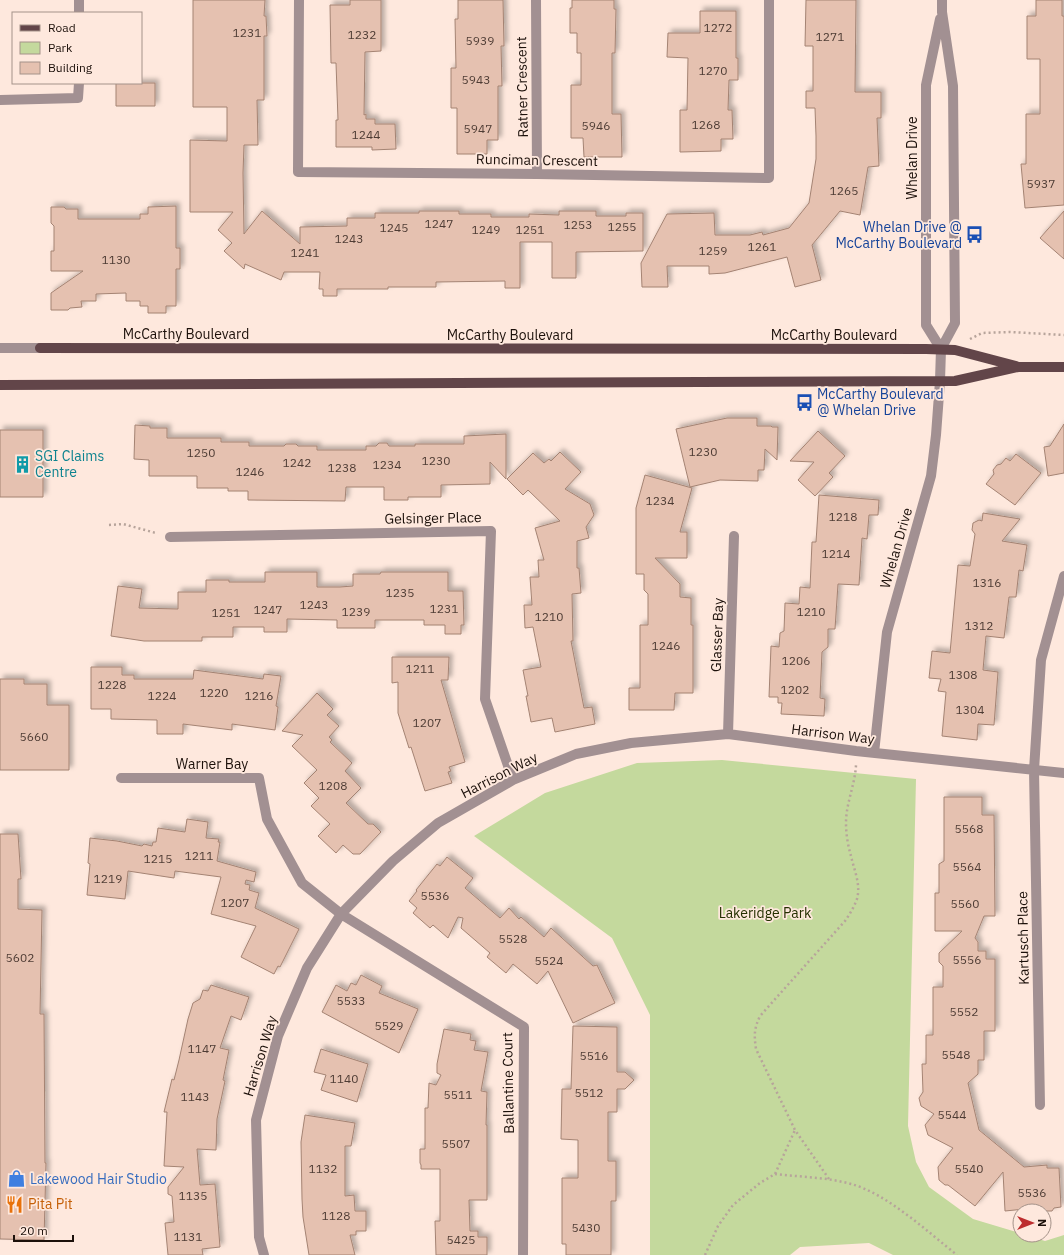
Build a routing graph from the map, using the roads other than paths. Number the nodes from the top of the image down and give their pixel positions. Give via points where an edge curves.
1 (79, 0) edge
2 (299, 0) edge
3 (536, 0) edge
4 (769, 0) edge
5 (942, 0) edge
6 (79, 12) edge
7 (942, 12) junction
8 (79, 84) edge
9 (0, 100) edge
10 (537, 174) junction
11 (0, 348) edge
12 (40, 348) joint
13 (941, 350) junction
14 (1018, 367) junction
15 (1064, 367) edge
16 (940, 381) junction
17 (0, 385) edge
18 (734, 536) dead end
19 (170, 537) road end
20 (1064, 576) edge
21 (728, 734) junction
22 (874, 753) junction
23 (1034, 770) junction
24 (1064, 773) edge
25 (121, 778) dead end
26 (513, 780) junction
27 (341, 914) junction
28 (1040, 1105) dead end
29 (264, 1255) edge
30 (523, 1255) edge

1 - 6 street
2 - 10 street, Runciman Crescent via 298,172
3 - 10 street, Ratner Crescent
4 - 10 street, Runciman Crescent via 769,178
5 - 7 street, Whelan Drive
7 - 13 street, Whelan Drive via 953,86 955,323
7 - 13 street, Whelan Drive via 926,85 926,325
8 - 9 street via 78,98
11 - 12 street, McCarthy Boulevard
12 - 13 main road, McCarthy Boulevard
13 - 14 main road, McCarthy Boulevard via 955,350
13 - 16 street, Whelan Drive
14 - 15 main road, McCarthy Boulevard
14 - 16 main road, McCarthy Boulevard via 955,381
16 - 17 main road, McCarthy Boulevard
16 - 22 street, Whelan Drive via 931,476 887,632
18 - 21 street, Glasser Bay
19 - 26 street, Gelsinger Place via 491,531 485,699
20 - 23 street, Kartusch Place via 1040,660
21 - 22 street, Harrison Way
21 - 26 street, Harrison Way via 631,743 576,754
22 - 23 street, Harrison Way
23 - 24 street, Harrison Way
23 - 28 street, Kartusch Place
25 - 27 street, Warner Bay via 259,778 266,819 302,883
26 - 27 street, Harrison Way via 438,822 393,861
27 - 29 street, Harrison Way via 307,968 278,1036 256,1120 259,1238
27 - 30 street, Ballantine Court via 524,1027

